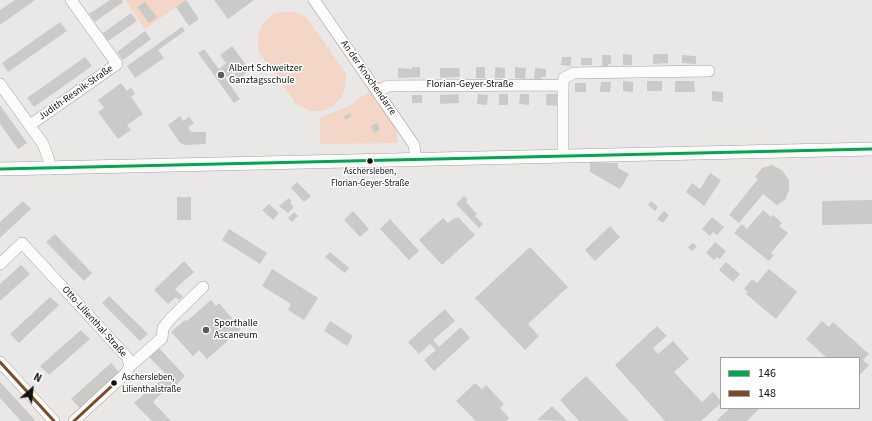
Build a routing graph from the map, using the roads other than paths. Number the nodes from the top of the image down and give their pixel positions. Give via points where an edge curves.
1 (70, 0) edge
2 (314, 0) edge
3 (709, 71) dead end
4 (0, 84) edge
5 (563, 85) junction
6 (378, 91) junction
7 (30, 125) junction
8 (872, 149) edge
9 (563, 156) junction
10 (416, 159) junction
11 (0, 169) edge
12 (50, 169) junction
13 (0, 264) edge
14 (203, 287) dead end
15 (0, 362) edge
16 (130, 366) junction
17 (54, 421) edge
18 (74, 421) edge

1 - 7 street, Judith-Resnik-Straße via 117,64
2 - 6 street, An der Knochendarre
3 - 5 street via 574,73 564,78
4 - 7 street
5 - 6 street, Florian-Geyer-Straße via 388,86
5 - 9 street
6 - 10 street, An der Knochendarre via 414,145
7 - 12 street via 43,144
8 - 9 main road
9 - 10 main road
10 - 12 main road
11 - 12 main road
13 - 16 street, Otto-Lilienthal-Straße via 22,243 127,357
14 - 16 street via 171,318 163,328 162,338
15 - 17 street
16 - 18 street, Otto-Lilienthal-Straße via 126,373

